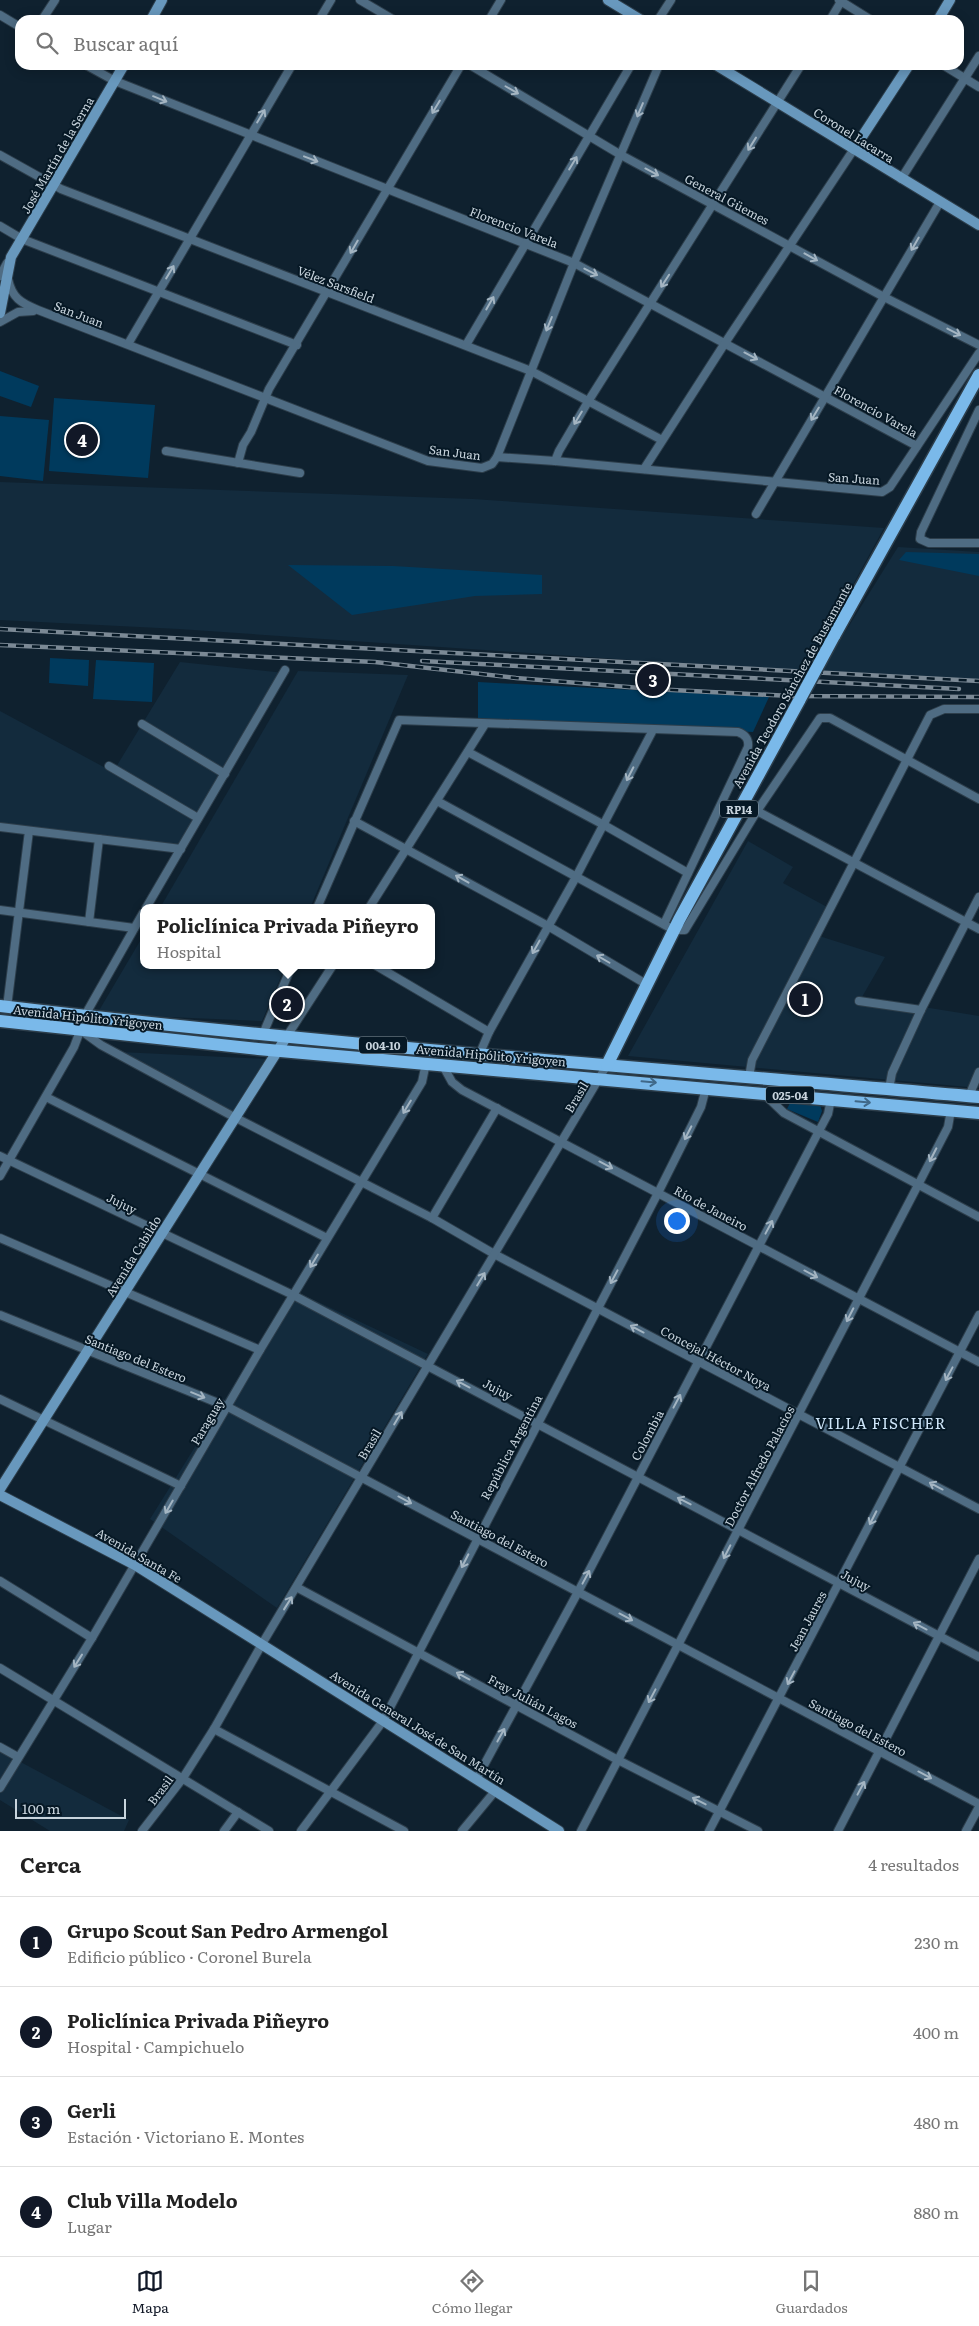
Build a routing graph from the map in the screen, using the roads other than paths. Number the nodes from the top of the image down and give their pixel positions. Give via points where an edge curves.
1 (55, 0) edge
2 (162, 0) edge
3 (331, 0) edge
4 (360, 0) edge
5 (501, 0) edge
6 (608, 0) edge
7 (670, 0) edge
8 (841, 0) edge
9 (950, 0) edge
10 (0, 15) edge
11 (45, 15) edge
12 (154, 15) edge
13 (322, 15) edge
14 (386, 15) edge
15 (491, 15) edge
16 (633, 15) edge
17 (661, 15) edge
18 (833, 15) edge
19 (863, 15) edge
20 (941, 15) edge
21 (15, 24) edge
22 (979, 56) edge
23 (95, 70) edge
24 (121, 70) edge
25 (289, 70) edge
26 (458, 70) edge
27 (478, 70) edge
28 (628, 70) edge
29 (657, 70) edge
30 (724, 70) edge
31 (798, 70) edge
32 (906, 70) edge
33 (951, 70) edge
34 (964, 78) junction
35 (115, 81) junction
36 (979, 87) edge
37 (778, 102) junction
38 (249, 135) junction
39 (590, 136) junction
40 (854, 149) junction
41 (621, 155) junction
42 (0, 156) edge
43 (902, 178) junction
44 (53, 186) junction
45 (387, 189) junction
46 (940, 202) junction
47 (714, 205) junction
48 (979, 225) edge
49 (0, 226) edge
50 (190, 238) junction
51 (22, 239) junction
52 (524, 243) junction
53 (790, 245) junction
54 (574, 263) junction
55 (3, 275) edge
56 (158, 292) junction
57 (327, 293) junction
58 (884, 297) junction
59 (651, 303) junction
60 (38, 310) junction
61 (0, 313) edge
62 (0, 322) edge
63 (725, 343) junction
64 (128, 344) junction
65 (296, 345) junction
66 (466, 345) junction
67 (979, 345) edge
68 (979, 353) edge
69 (531, 371) junction
70 (979, 375) edge
71 (826, 396) junction
72 (265, 398) junction
73 (589, 400) junction
74 (979, 410) edge
75 (662, 440) junction
76 (917, 446) junction
77 (166, 451) dead end
78 (497, 457) junction
79 (555, 461) junction
80 (238, 463) junction
81 (644, 469) junction
82 (300, 473) dead end
83 (774, 482) junction
84 (756, 514) dead end
85 (979, 543) edge
86 (285, 670) dead end
87 (979, 709) edge
88 (142, 724) dead end
89 (485, 724) junction
90 (653, 730) junction
91 (468, 752) junction
92 (907, 760) junction
93 (109, 766) dead end
94 (225, 774) junction
95 (979, 799) edge
96 (437, 801) junction
97 (757, 811) junction
98 (198, 818) junction
99 (354, 821) junction
100 (604, 824) junction
101 (0, 827) edge
102 (29, 830) junction
103 (99, 839) junction
104 (181, 849) junction
105 (406, 849) junction
106 (853, 864) junction
107 (688, 873) junction
108 (576, 877) junction
109 (979, 897) edge
110 (148, 904) edge
111 (319, 904) edge
112 (372, 904) edge
113 (0, 910) edge
114 (18, 912) junction
115 (140, 918) edge
116 (89, 922) junction
117 (966, 922) junction
118 (548, 926) junction
119 (669, 927) junction
120 (134, 928) junction
121 (979, 929) edge
122 (290, 969) edge
123 (330, 969) edge
124 (382, 969) edge
125 (646, 984) junction
126 (859, 1001) dead end
127 (3, 1007) edge
128 (921, 1010) junction
129 (86, 1017) junction
130 (0, 1021) edge
131 (81, 1031) junction
132 (489, 1032) junction
133 (263, 1034) junction
134 (287, 1036) junction
135 (278, 1050) junction
136 (480, 1053) junction
137 (426, 1063) junction
138 (442, 1064) junction
139 (607, 1065) junction
140 (979, 1072) edge
141 (749, 1077) junction
142 (601, 1078) junction
143 (706, 1088) junction
144 (889, 1089) junction
145 (762, 1093) junction
146 (46, 1097) junction
147 (974, 1097) edge
148 (831, 1099) junction
149 (497, 1108) junction
150 (951, 1110) junction
151 (979, 1113) edge
152 (236, 1118) junction
153 (819, 1132) junction
154 (562, 1142) junction
155 (0, 1156) edge
156 (9, 1161) junction
157 (200, 1174) junction
158 (0, 1176) edge
159 (360, 1182) junction
160 (918, 1185) junction
161 (658, 1193) junction
162 (979, 1217) edge
163 (432, 1218) junction
164 (162, 1234) junction
165 (0, 1238) edge
166 (327, 1238) junction
167 (759, 1246) junction
168 (496, 1255) junction
169 (126, 1292) junction
170 (293, 1295) junction
171 (859, 1299) junction
172 (597, 1308) junction
173 (0, 1314) edge
174 (979, 1315) edge
175 (260, 1350) junction
176 (87, 1351) junction
177 (960, 1352) junction
178 (698, 1362) junction
179 (979, 1362) edge
180 (429, 1366) junction
181 (0, 1399) edge
182 (228, 1407) junction
183 (799, 1414) junction
184 (44, 1420) junction
185 (537, 1422) junction
186 (899, 1466) junction
187 (638, 1477) junction
188 (362, 1478) junction
189 (181, 1486) junction
190 (0, 1489) edge
191 (0, 1495) edge
192 (979, 1509) edge
193 (738, 1530) junction
194 (477, 1538) junction
195 (979, 1559) edge
196 (135, 1565) junction
197 (0, 1582) edge
198 (840, 1584) junction
199 (298, 1588) junction
200 (578, 1592) junction
201 (938, 1636) junction
202 (92, 1638) junction
203 (262, 1644) junction
204 (679, 1645) junction
205 (419, 1652) junction
206 (979, 1657) edge
207 (0, 1668) edge
208 (780, 1698) junction
209 (54, 1700) junction
210 (518, 1705) junction
211 (383, 1721) junction
212 (214, 1729) junction
213 (0, 1747) edge
214 (880, 1751) junction
215 (18, 1757) junction
216 (618, 1760) junction
217 (183, 1778) junction
218 (478, 1778) junction
219 (0, 1788) edge
220 (496, 1790) junction
221 (332, 1791) junction
222 (979, 1805) edge
223 (719, 1811) junction
224 (238, 1812) junction
225 (142, 1831) edge
226 (224, 1831) edge
227 (269, 1831) edge
228 (302, 1831) edge
229 (404, 1831) edge
230 (462, 1831) edge
231 (559, 1831) edge
232 (581, 1831) edge
233 (708, 1831) edge
234 (758, 1831) edge
235 (838, 1831) edge
236 (966, 1831) edge

1 - 11 street
2 - 12 street
3 - 13 street
4 - 14 street
5 - 15 street
6 - 16 street
7 - 17 street
8 - 18 street
8 - 19 street
9 - 20 street
10 - 21 street
22 - 34 street
23 - 35 street, Florencio Varela
24 - 35 street, José Martín de la Serna
38 -> 25 street
26 -> 45 street
27 -> 39 street, General Güemes
28 - 39 street
29 -> 41 street
30 - 37 street, Coronel Lacarra
31 - 37 street
32 - 40 street
33 - 34 street
34 - 36 street
34 - 43 street
35 -> 38 street, Florencio Varela
35 - 44 street, José Martín de la Serna
37 - 40 street, Coronel Lacarra
37 -> 47 street
38 -> 45 street, Florencio Varela
38 - 50 street
39 - 41 street, General Güemes
52 -> 39 street
40 - 43 street, Coronel Lacarra
40 - 53 street
41 -> 47 street, General Güemes
41 - 54 street
42 - 44 street, Vélez Sarsfield
43 - 46 street, Coronel Lacarra
44 - 50 street, Vélez Sarsfield
44 - 51 street, José Martín de la Serna
45 - 52 street, Florencio Varela
45 -> 57 street
46 - 48 street, Coronel Lacarra
46 -> 58 street
47 - 53 street, General Güemes
47 -> 59 street
49 - 51 street
56 -> 50 street
50 - 57 street, Vélez Sarsfield
51 - 55 street, José Martín de la Serna
51 - 56 street
52 - 54 street, Florencio Varela
66 -> 52 street
53 -> 58 street, General Güemes
53 - 63 street
54 -> 59 street, Florencio Varela
54 -> 69 street
55 - 60 street, San Juan via 16,299
55 - 61 street, José Martín de la Serna
56 - 64 street
56 - 65 street
57 - 65 street
57 - 66 street, Vélez Sarsfield
58 -> 67 street, General Güemes
58 - 71 street
59 - 63 street, Florencio Varela
59 - 73 street
60 - 62 street, San Juan via 18,312
60 - 64 street, San Juan
63 -> 71 street, Florencio Varela
63 - 75 street
64 - 72 street, San Juan
65 - 72 street
66 - 69 street, Vélez Sarsfield
68 - 76 street
69 - 73 street, Vélez Sarsfield
69 - 78 street
70 - 119 main road, Avenida Teodoro Sánchez de Bustamante / RP14, bridge
71 - 76 street, Florencio Varela
71 -> 83 street
72 - 78 street, San Juan via 428,462 482,468 492,464
72 - 80 street
73 - 75 street, Vélez Sarsfield
73 -> 79 street
74 - 85 street via 920,539 928,543
75 - 81 street
76 - 83 street, San Juan via 890,487 882,492
77 - 80 street
78 - 79 street, San Juan
79 - 81 street, San Juan
80 - 82 street
81 - 83 street, San Juan
83 - 84 street
86 - 94 street
87 - 92 street via 950,708 930,715
88 - 94 street
89 - 90 street
89 - 91 street
89 - 99 street via 399,720
90 -> 100 street
90 - 107 street via 738,732 746,737 748,747
91 - 96 street
91 - 100 street
92 - 95 street
92 - 97 street via 830,718 820,718
92 - 106 street
93 - 98 street
94 - 98 street
96 - 105 street
96 - 108 street
97 - 106 street
97 - 119 street via 685,930
98 - 104 street
99 - 105 street
99 - 111 street
100 - 107 street
100 - 108 street
101 - 102 street
102 - 103 street
102 - 114 street
103 - 104 street
103 - 116 street
104 - 110 street
105 - 112 street
118 -> 105 street
106 - 117 street
106 - 141 street via 752,1060
107 - 119 street
108 - 118 street
108 - 119 street
109 - 117 street
113 - 114 street
114 - 116 street
114 - 127 street
115 - 120 street
116 - 120 street
117 - 121 street
117 - 128 street
125 -> 118 street
118 -> 132 street
119 - 125 main road, Avenida Teodoro Sánchez de Bustamante / RP14
120 - 129 street
122 - 133 street
123 - 134 street
124 - 132 street
125 - 139 main road, Avenida Teodoro Sánchez de Bustamante / RP14
126 - 128 street
127 - 129 main road, Avenida Hipólito Yrigoyen / 004-10
128 - 144 street via 892,1073
129 - 131 street
129 - 133 main road, Avenida Hipólito Yrigoyen / 004-10
130 - 131 main road, Avenida Hipólito Yrigoyen / 004-10
131 - 135 main road, Avenida Hipólito Yrigoyen / 004-10
131 - 146 street
131 - 152 street, Concejal Héctor Noya
132 - 136 street
133 - 134 main road, Avenida Hipólito Yrigoyen / 004-10
134 - 135 street, Avenida Cabildo
134 - 136 main road, Avenida Hipólito Yrigoyen / 004-10
135 - 137 main road, Avenida Hipólito Yrigoyen / 004-10
135 - 152 street, Avenida Cabildo
136 - 139 main road, Avenida Hipólito Yrigoyen / 004-10
137 - 138 main road, Avenida Hipólito Yrigoyen / 004-10
137 -> 159 street, Paraguay via 422,1082
138 - 142 main road, Avenida Hipólito Yrigoyen / 004-10
138 - 149 street, Río de Janeiro via 452,1082
139 - 141 main road, Avenida Hipólito Yrigoyen / 025-04
139 - 142 street, Brasil
140 - 147 street
141 - 144 main road, Avenida Hipólito Yrigoyen / 025-04
142 -> 143 main road, Avenida Hipólito Yrigoyen / 025-04
142 - 154 street, Brasil
143 - 145 main road, Avenida Hipólito Yrigoyen / 025-04
143 -> 161 street, República Argentina via 701,1107
144 - 147 main road, Avenida Hipólito Yrigoyen / 025-04
145 - 148 main road, Avenida Hipólito Yrigoyen / 025-04
145 - 153 street via 784,1113
146 - 156 street
146 - 157 street
148 -> 150 main road, Avenida Hipólito Yrigoyen / 025-04
148 - 153 street, Colombia
149 - 154 street, Río de Janeiro
149 - 163 street
150 - 151 main road, Avenida Hipólito Yrigoyen / 025-04
150 -> 160 street, Doctor Alfredo Palacios via 948,1127
152 - 157 street, Avenida Cabildo
152 - 159 street, Concejal Héctor Noya
153 - 160 street
167 -> 153 street, Colombia
154 -> 161 street, Río de Janeiro
154 - 168 street, Brasil
155 - 156 street, Jujuy
156 - 158 street
156 - 164 street, Jujuy
157 - 164 street, Avenida Cabildo
157 - 166 street
159 - 163 street, Concejal Héctor Noya
159 - 166 street, Paraguay
160 - 162 street
160 - 171 street, Doctor Alfredo Palacios
161 - 167 street, Río de Janeiro
161 -> 172 street, República Argentina
163 - 168 street, Concejal Héctor Noya
164 - 169 street, Avenida Cabildo
164 - 170 street, Jujuy
165 - 169 street
166 -> 170 street, Paraguay
167 -> 171 street, Río de Janeiro
167 - 178 street, Colombia
168 - 172 street, Concejal Héctor Noya
180 -> 168 street, Brasil
169 - 175 street
169 - 176 street, Avenida Cabildo
170 - 175 street, Paraguay
170 - 180 street, Jujuy
171 - 177 street, Río de Janeiro
171 -> 183 street, Doctor Alfredo Palacios
178 -> 172 street, Concejal Héctor Noya
172 - 185 street, República Argentina
173 - 176 street, Santiago del Estero
174 - 177 street, Jean Jaures
175 - 182 street, Paraguay
176 -> 182 street, Santiago del Estero
176 - 184 street, Avenida Cabildo
177 - 179 street, Río de Janeiro
177 -> 186 street, Jean Jaures
178 - 183 street, Concejal Héctor Noya
187 -> 178 street, Colombia
185 -> 180 street, Jujuy
188 -> 180 street, Brasil
181 - 184 street
182 - 188 street, Santiago del Estero
182 - 189 street, Paraguay
183 - 186 street, Concejal Héctor Noya
183 - 193 street, Doctor Alfredo Palacios
184 - 189 street
184 - 190 street, Avenida Cabildo
185 - 187 street, Jujuy
185 - 194 street, República Argentina
192 -> 186 street, Concejal Héctor Noya
186 -> 198 street, Jean Jaures
193 -> 187 street, Jujuy
200 -> 187 street, Colombia
188 -> 194 street, Santiago del Estero
188 - 199 street, Brasil
189 -> 196 street, Paraguay
191 - 196 street, Avenida Santa Fe
193 - 198 street, Jujuy
193 -> 204 street, Doctor Alfredo Palacios
194 - 200 street, Santiago del Estero
194 -> 205 street, República Argentina
195 - 201 street
196 - 202 street, Paraguay
196 - 203 street, Avenida Santa Fe
197 - 202 street
201 -> 198 street, Jujuy
198 -> 208 street, Jean Jaures
203 -> 199 street, Brasil
199 - 205 street, Fray Julián Lagos
200 -> 204 street, Santiago del Estero
200 - 210 street, Colombia
201 - 206 street, Jujuy
201 - 214 street
202 -> 209 street, Paraguay
203 - 211 street, Avenida General José de San Martín
203 - 212 street, Brasil
204 - 208 street, Santiago del Estero
204 -> 216 street, Doctor Alfredo Palacios
210 -> 205 street, Fray Julián Lagos
205 - 211 street, República Argentina
207 - 209 street
208 - 214 street, Santiago del Estero
208 - 223 street, Jean Jaures
209 - 215 street, Paraguay
209 - 217 street
210 - 216 street, Fray Julián Lagos
218 -> 210 street, Colombia
211 - 218 street, Avenida General José de San Martín
211 - 221 street, República Argentina
212 - 217 street, Brasil
212 - 221 street
213 - 215 street
214 -> 222 street, Santiago del Estero
235 -> 214 street
215 - 219 street, Paraguay
223 -> 216 street, Fray Julián Lagos
216 - 232 street, Doctor Alfredo Palacios
217 - 224 street
217 - 225 street, Brasil
218 - 220 street, Avenida General José de San Martín
220 - 230 street
220 - 231 street, Avenida General José de San Martín
221 - 228 street, República Argentina
221 - 229 street
222 - 236 street
223 - 233 street, Jean Jaures
223 - 234 street, Fray Julián Lagos
224 - 226 street
224 - 227 street

